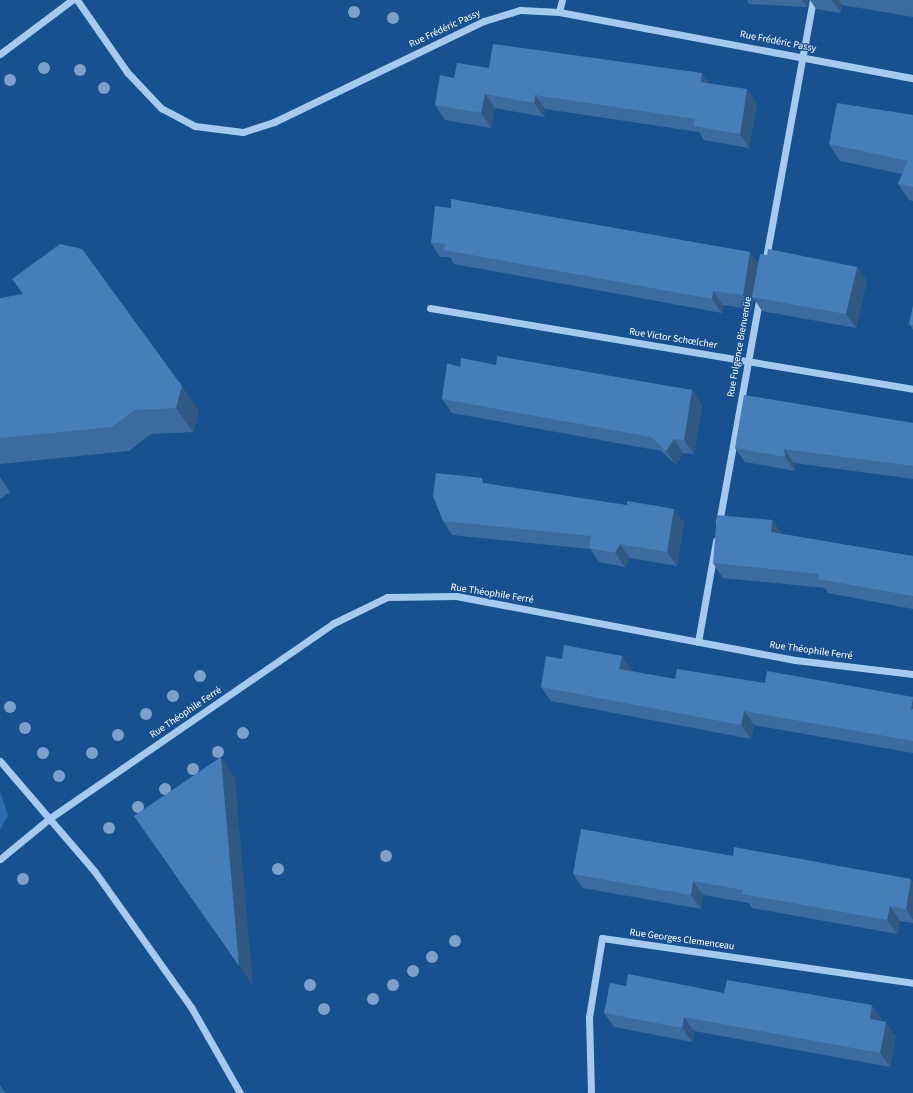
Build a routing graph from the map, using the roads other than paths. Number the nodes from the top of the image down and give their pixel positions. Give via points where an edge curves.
1 (72, 0) edge
2 (77, 0) edge
3 (562, 0) edge
4 (813, 0) edge
5 (559, 12) junction
6 (0, 54) edge
7 (802, 56) junction
8 (913, 78) edge
9 (764, 269) edge
10 (762, 284) edge
11 (430, 308) dead end
12 (748, 361) junction
13 (913, 389) edge
14 (698, 642) junction
15 (913, 674) edge
16 (0, 761) edge
17 (50, 818) junction
18 (0, 859) edge
19 (913, 983) edge
20 (240, 1093) edge
21 (591, 1093) edge

1 - 6 street
2 - 5 street, Rue Frédéric Passy via 127,72 161,108 196,126 243,132 274,122 484,20 520,10
3 - 5 street
4 - 7 street
5 - 7 street, Rue Frédéric Passy
7 - 8 street, Rue Frédéric Passy
7 - 9 street
10 - 12 street, Rue Fulgence Bienvenüe
11 - 12 street, Rue Victor Schœlcher
12 - 13 street, Rue Victor Schœlcher
12 - 14 street, Rue Fulgence Bienvenüe
14 - 15 street, Rue Théophile Ferré via 795,660
14 - 17 street, Rue Théophile Ferré via 456,596 387,597 334,623
16 - 17 street
17 - 18 street, Rue Théophile Ferré
17 - 20 street via 95,872 191,1007
19 - 21 street, Rue Georges Clemenceau via 602,938 589,1017

